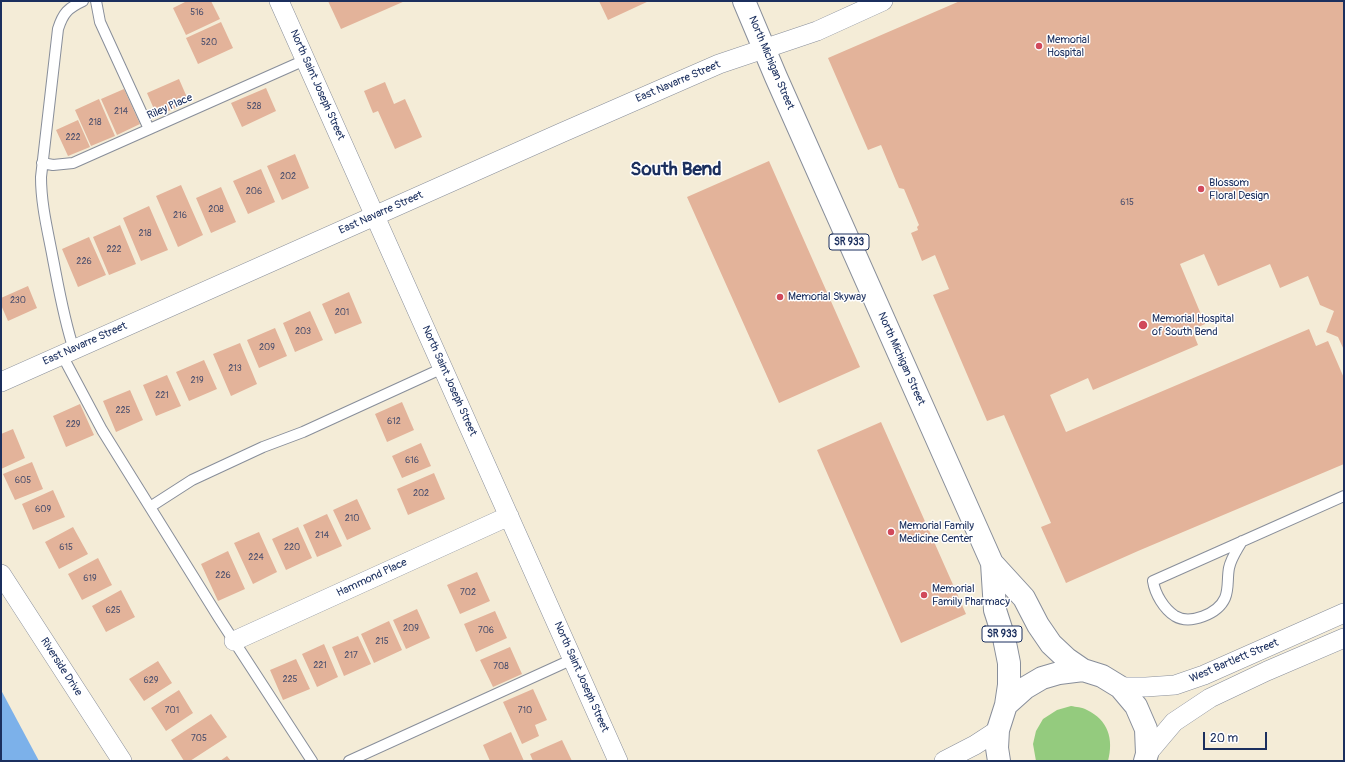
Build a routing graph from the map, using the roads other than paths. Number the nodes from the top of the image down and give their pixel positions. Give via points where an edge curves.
1 (83, 1) edge
2 (96, 1) edge
3 (279, 1) edge
4 (744, 1) edge
5 (883, 1) edge
6 (764, 48) junction
7 (306, 60) junction
8 (149, 129) junction
9 (42, 163) junction
10 (375, 216) junction
11 (68, 352) junction
12 (443, 368) junction
13 (1, 382) edge
14 (1344, 496) edge
15 (150, 507) junction
16 (509, 516) junction
17 (1242, 541) junction
18 (992, 563) junction
19 (1, 574) edge
20 (1344, 613) edge
21 (1344, 638) edge
22 (234, 641) junction
23 (573, 659) junction
24 (1083, 670) junction
25 (1120, 687) junction
26 (1006, 705) junction
27 (998, 730) junction
28 (1146, 757) edge
29 (122, 761) edge
30 (312, 761) edge
31 (349, 761) edge
32 (618, 761) edge
33 (944, 761) edge
34 (999, 761) edge

1 - 9 lane via 66,12 58,29
2 - 8 lane via 100,22
3 - 7 street, North Saint Joseph Street
4 - 6 main road, North Michigan Street / SR 933
5 - 6 street, East Navarre Street via 817,31
6 - 10 street, East Navarre Street via 719,64
6 - 18 main road, North Michigan Street / SR 933
7 - 8 lane, Riley Place
7 - 10 street, North Saint Joseph Street
8 - 9 lane, Riley Place via 73,163 54,166
9 - 11 lane via 41,194 66,326
10 - 11 street, East Navarre Street
10 - 12 street, North Saint Joseph Street
11 - 13 street, East Navarre Street
11 - 15 lane via 102,430
12 - 15 lane via 192,480
12 - 16 street, North Saint Joseph Street
14 - 17 lane
15 - 22 lane
16 - 22 street, Hammond Place
16 - 23 street, North Saint Joseph Street
17 - 17 lane via 1153,581 1169,612 1180,619 1193,619 1219,607 1225,600 1233,556
18 - 24 main road, North Michigan Street / SR 933 via 1024,598 1051,644
18 - 26 main road, North Michigan Street / SR 933 via 995,610 1009,663
19 - 29 street, Riverside Drive
20 - 25 street, West Bartlett Street via 1204,675 1175,685
21 - 28 street, West Bartlett Street via 1210,698 1174,722
22 - 30 lane
23 - 31 lane
23 - 32 street, North Saint Joseph Street
24 - 25 main road, SR 933 via 1102,676
24 - 26 main road via 1042,678 1025,688
25 - 28 main road, SR 933 via 1136,706 1146,729
26 - 27 main road, SR 933
27 - 33 street
27 - 34 main road, SR 933

